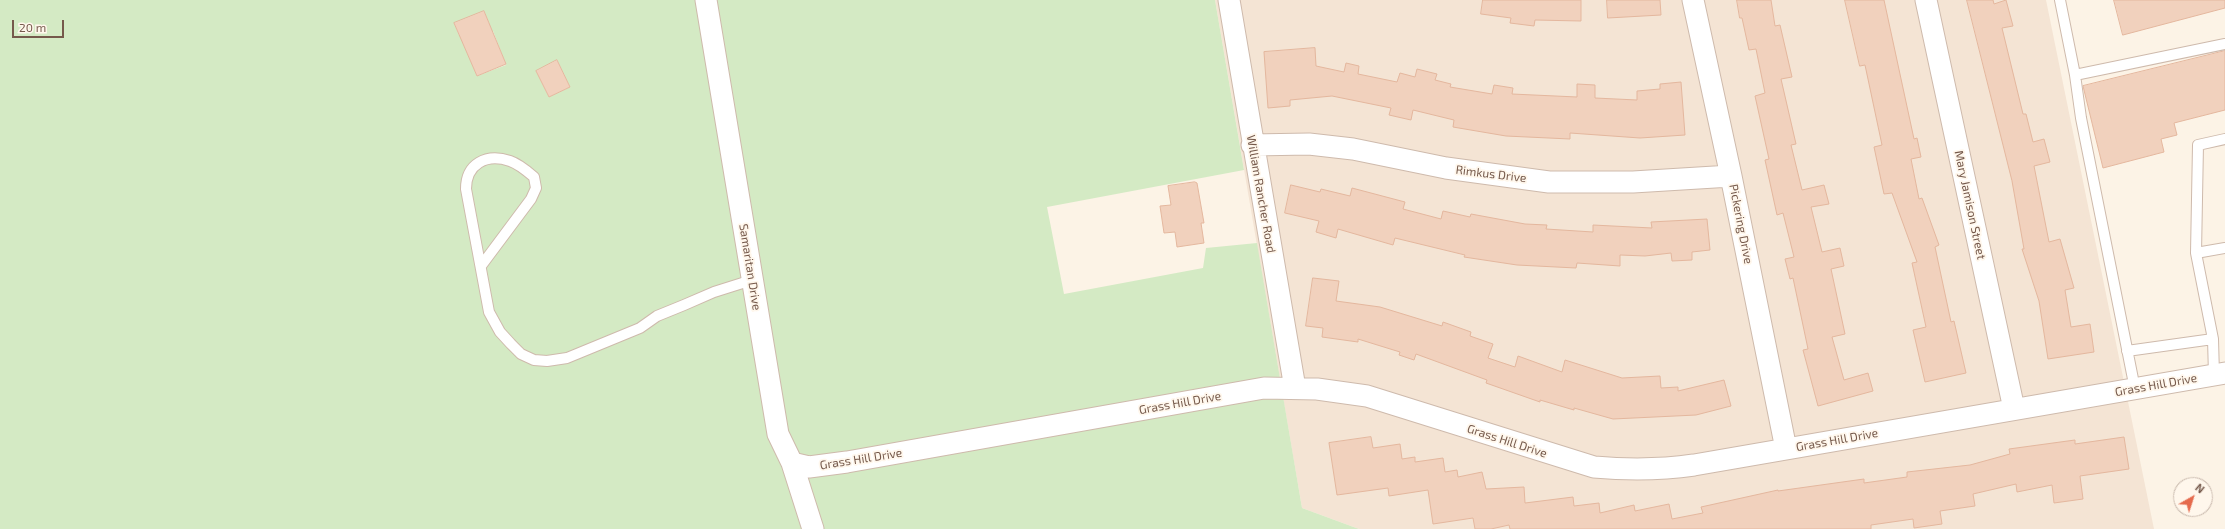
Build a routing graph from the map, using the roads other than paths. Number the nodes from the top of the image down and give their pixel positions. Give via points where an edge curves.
1 (706, 0) edge
2 (1229, 0) edge
3 (1692, 0) edge
4 (1926, 0) edge
5 (2060, 0) edge
6 (2225, 44) edge
7 (2075, 75) junction
8 (2225, 139) edge
9 (1252, 145) junction
10 (1731, 176) junction
11 (2225, 248) edge
12 (2196, 253) junction
13 (481, 266) junction
14 (752, 280) junction
15 (2213, 339) junction
16 (2127, 351) junction
17 (2220, 374) edge
18 (1295, 388) junction
19 (2135, 389) junction
20 (2014, 409) junction
21 (1786, 449) junction
22 (792, 463) junction
23 (814, 529) edge

1 - 14 street, Samaritan Drive
2 - 9 street, William Rancher Road
3 - 10 street, Pickering Drive
4 - 20 street, Mary Jamison Street
5 - 7 lane
6 - 7 lane
7 - 16 lane via 2081,118
8 - 12 lane via 2198,145
9 - 10 street, Rimkus Drive via 1309,144 1353,149 1446,168 1549,182 1633,182
9 - 18 street, William Rancher Road
10 - 21 street, Pickering Drive
11 - 12 lane
12 - 15 lane
13 - 13 lane via 470,215 466,179 477,163 487,159 510,161 534,177 536,188 531,199
13 - 14 lane via 489,312 500,332 521,354 534,360 548,361 567,358 592,349 640,328 657,316 714,292
14 - 22 street, Samaritan Drive via 778,434
15 - 16 lane
15 - 17 lane
16 - 19 lane
17 - 19 street, Grass Hill Drive
18 - 21 street, Grass Hill Drive via 1367,396 1594,467 1659,470
18 - 22 street, Grass Hill Drive via 1264,388 847,462 809,467
19 - 20 street, Grass Hill Drive
20 - 21 street, Grass Hill Drive
22 - 23 street, Samaritan Drive

